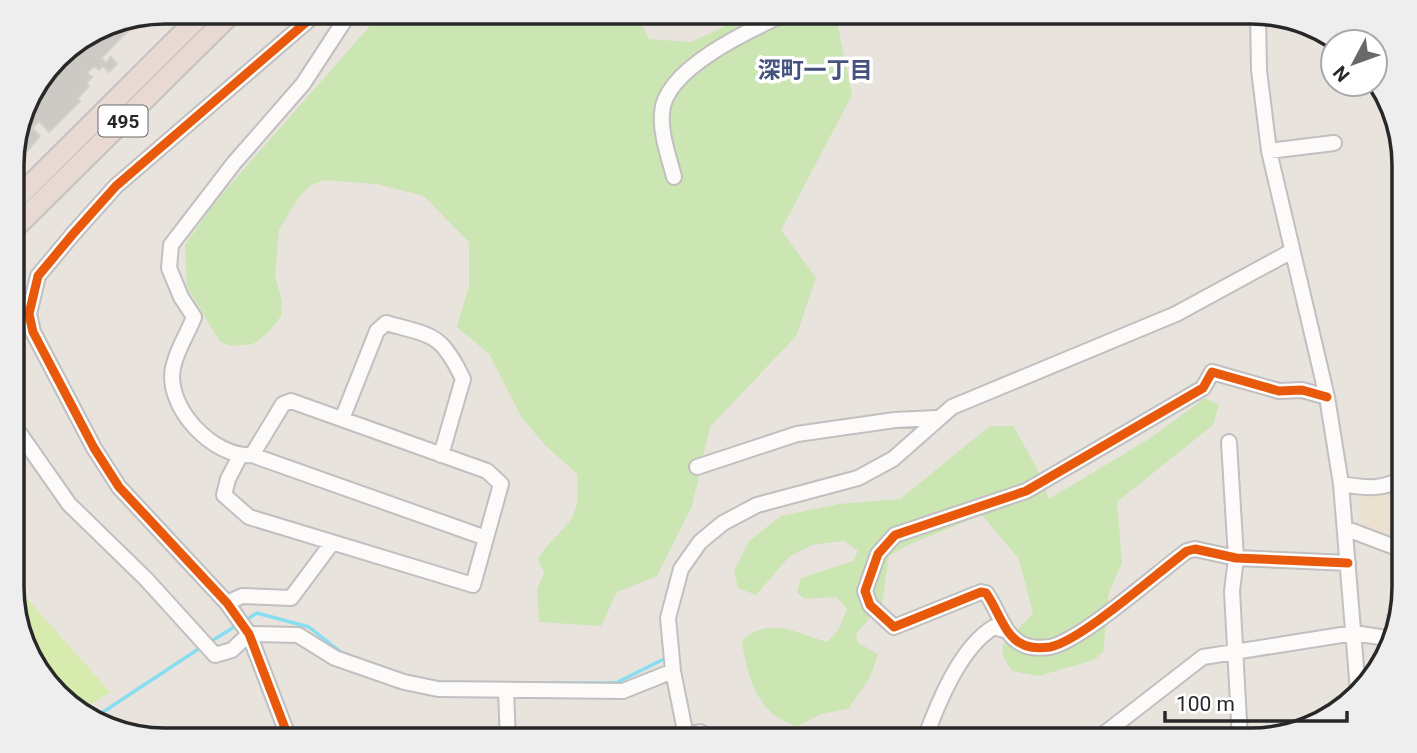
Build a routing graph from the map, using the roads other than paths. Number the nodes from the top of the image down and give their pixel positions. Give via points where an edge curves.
1 (192, 24) edge
2 (221, 24) edge
3 (304, 24) edge
4 (342, 24) edge
5 (767, 24) edge
6 (1258, 25) edge
7 (1334, 143) dead end
8 (1269, 151) junction
9 (674, 177) dead end
10 (25, 190) edge
11 (25, 218) edge
12 (1292, 251) junction
13 (1327, 397) junction
14 (936, 418) junction
15 (342, 419) junction
16 (24, 440) edge
17 (1229, 442) dead end
18 (246, 455) junction
19 (441, 455) junction
20 (697, 467) dead end
21 (1341, 484) junction
22 (1392, 485) edge
23 (1347, 529) junction
24 (486, 538) junction
25 (332, 543) junction
26 (1392, 546) edge
27 (1236, 558) junction
28 (1348, 563) junction
29 (231, 609) junction
30 (1007, 631) junction
31 (1354, 633) junction
32 (249, 634) junction
33 (1383, 638) edge
34 (1237, 650) junction
35 (673, 671) junction
36 (1357, 682) edge
37 (506, 691) junction
38 (285, 728) edge
39 (507, 728) edge
40 (684, 728) edge
41 (930, 728) edge
42 (1111, 728) edge
43 (1240, 728) edge

1 - 10 highway, 495
2 - 11 highway, 495
3 - 29 street via 116,186 38,276 29,314 33,332 81,425 119,487
4 - 18 street via 303,84 171,245 169,268 194,317 173,367 173,388 198,430 213,443
5 - 9 street via 705,57 665,98 662,112
6 - 8 street
7 - 8 street
8 - 12 street
12 - 13 street
12 - 14 street via 1176,314 952,407
13 - 21 street
13 - 30 street via 1302,390 1279,391 1212,372 1203,388 1026,491 895,535 878,554 865,591 870,605 894,627 981,592 995,606
14 - 20 street via 895,419 797,434
14 - 35 street via 893,459 858,478 757,505 700,542 681,569 667,618
15 - 18 street via 291,401 283,404
15 - 19 street
15 - 19 street via 377,331 386,323 437,337 451,352 463,379
16 - 32 street via 69,503 215,655 232,650
17 - 27 street
18 - 24 street
18 - 25 street via 228,479 224,495 249,517
19 - 24 street via 487,471 501,484
21 - 22 street via 1362,488
21 - 23 street
23 - 26 street
23 - 28 street
24 - 25 street via 473,585
25 - 29 street via 291,598 242,596
27 - 28 street
27 - 30 street via 1187,551 1083,630 1052,647 1021,644
27 - 34 street via 1231,592
28 - 31 street
29 - 32 street
30 - 41 street via 994,627 965,654
31 - 33 street
31 - 34 street
31 - 36 street
32 - 37 street via 298,635 335,658 404,682 438,689
32 - 38 street
34 - 42 street via 1203,657
34 - 43 street
35 - 37 street via 623,691
35 - 40 street
37 - 39 street

